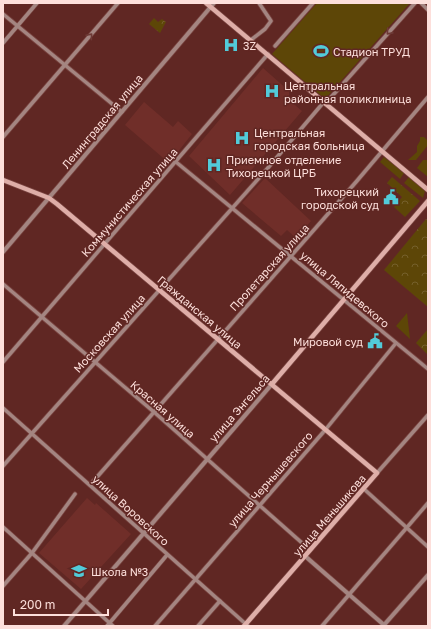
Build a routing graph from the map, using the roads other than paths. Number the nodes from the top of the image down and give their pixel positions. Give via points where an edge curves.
1 (37, 3) edge
2 (118, 3) edge
3 (206, 3) edge
4 (214, 3) edge
5 (259, 3) edge
6 (313, 3) edge
7 (415, 3) edge
8 (421, 3) edge
9 (210, 7) junction
10 (428, 10) edge
11 (3, 14) edge
12 (17, 26) junction
13 (251, 40) junction
14 (3, 43) edge
15 (275, 46) dead end
16 (268, 54) junction
17 (64, 65) junction
18 (428, 97) edge
19 (324, 104) junction
20 (122, 112) junction
21 (3, 137) edge
22 (382, 151) junction
23 (176, 162) junction
24 (3, 180) edge
25 (428, 190) edge
26 (49, 198) junction
27 (428, 201) edge
28 (233, 207) junction
29 (105, 243) junction
30 (3, 252) edge
31 (291, 256) junction
32 (3, 284) edge
33 (160, 290) junction
34 (344, 300) junction
35 (41, 317) junction
36 (218, 338) junction
37 (396, 343) junction
38 (3, 362) edge
39 (95, 362) junction
40 (428, 369) edge
41 (272, 384) junction
42 (3, 408) edge
43 (154, 412) junction
44 (428, 415) edge
45 (326, 429) junction
46 (32, 434) junction
47 (207, 460) junction
48 (3, 466) edge
49 (377, 473) junction
50 (90, 484) junction
51 (364, 489) junction
52 (75, 494) dead end
53 (428, 503) edge
54 (260, 505) junction
55 (3, 527) edge
56 (406, 527) junction
57 (142, 533) junction
58 (428, 547) edge
59 (310, 550) junction
60 (32, 553) junction
61 (167, 555) junction
62 (305, 556) junction
63 (428, 575) edge
64 (195, 578) junction
65 (3, 586) edge
66 (348, 594) junction
67 (86, 600) junction
68 (220, 601) junction
69 (108, 624) edge
70 (246, 625) edge
71 (384, 625) edge
72 (64, 626) edge
73 (114, 626) edge
74 (155, 626) edge
75 (198, 626) edge
76 (322, 626) edge

1 - 12 street
17 -> 2 street
3 - 9 main road
4 - 9 street, Ленинградская улица
5 - 13 street via 271,21
6 - 15 street
7 -> 19 street, Московская улица
8 - 10 street
9 - 13 main road
9 - 20 street, Ленинградская улица
11 - 12 street
12 - 14 street
12 - 17 street
13 - 16 main road
16 - 19 main road
16 - 23 street, Коммунистическая улица
17 - 20 street
17 - 21 street
18 - 22 street, Пролетарская улица
19 - 22 main road
19 - 28 street, Московская улица
20 - 26 street, Ленинградская улица
22 - 25 main road
22 - 31 street, Пролетарская улица
23 - 28 street, улица Ляпидевского
23 - 29 street, Коммунистическая улица
24 - 26 main road, Гражданская улица
26 - 29 main road, Гражданская улица
26 - 30 street, Ленинградская улица
27 - 34 main road, улица Энгельса
28 - 31 street, улица Ляпидевского
28 - 33 street, Московская улица
29 - 33 main road, Гражданская улица
29 - 35 street, Коммунистическая улица
31 - 34 street, улица Ляпидевского
31 - 36 street, Пролетарская улица
32 - 35 street, Красная улица
33 - 36 main road, Гражданская улица
33 - 39 street, Московская улица
34 - 37 street, улица Ляпидевского
34 - 41 main road, улица Энгельса
35 - 38 street, Коммунистическая улица
35 - 39 street, Красная улица
36 - 41 main road, Гражданская улица
36 - 43 street, Пролетарская улица
37 - 40 street, улица Ляпидевского
37 - 45 street, улица Чернышевского
39 - 43 street, Красная улица
39 - 46 street, Московская улица
41 - 45 main road, Гражданская улица
41 - 47 street, улица Энгельса
42 - 46 street, улица Воровского
43 - 47 street, Красная улица
43 - 50 street, Пролетарская улица
44 - 49 street, улица Меньшикова
45 - 49 main road, Гражданская улица
45 - 54 street, улица Чернышевского
46 - 48 street, Московская улица
46 - 50 street, улица Воровского
47 - 54 street, Красная улица
47 - 57 street, улица Энгельса
49 - 51 main road, улица Меньшикова
50 - 57 street, улица Воровского
51 - 56 street
51 - 59 main road, улица Меньшикова
52 - 60 street
53 - 56 street
54 - 59 street, Красная улица
54 - 64 street, улица Чернышевского
55 - 60 street
56 - 58 street
56 - 66 street
57 - 61 street, улица Воровского
57 - 67 street, улица Энгельса
59 - 62 main road, улица Меньшикова
60 - 65 street
60 - 67 street
61 - 64 street, улица Воровского
61 - 69 street
62 - 66 street
62 - 70 main road, улица Меньшикова
63 - 71 street
64 - 68 street, улица Воровского
64 - 74 street, улица Чернышевского
66 - 71 street
66 - 76 street
67 - 69 street
67 - 72 street, улица Энгельса
68 - 70 street, улица Воровского
68 - 75 street
69 - 73 street

